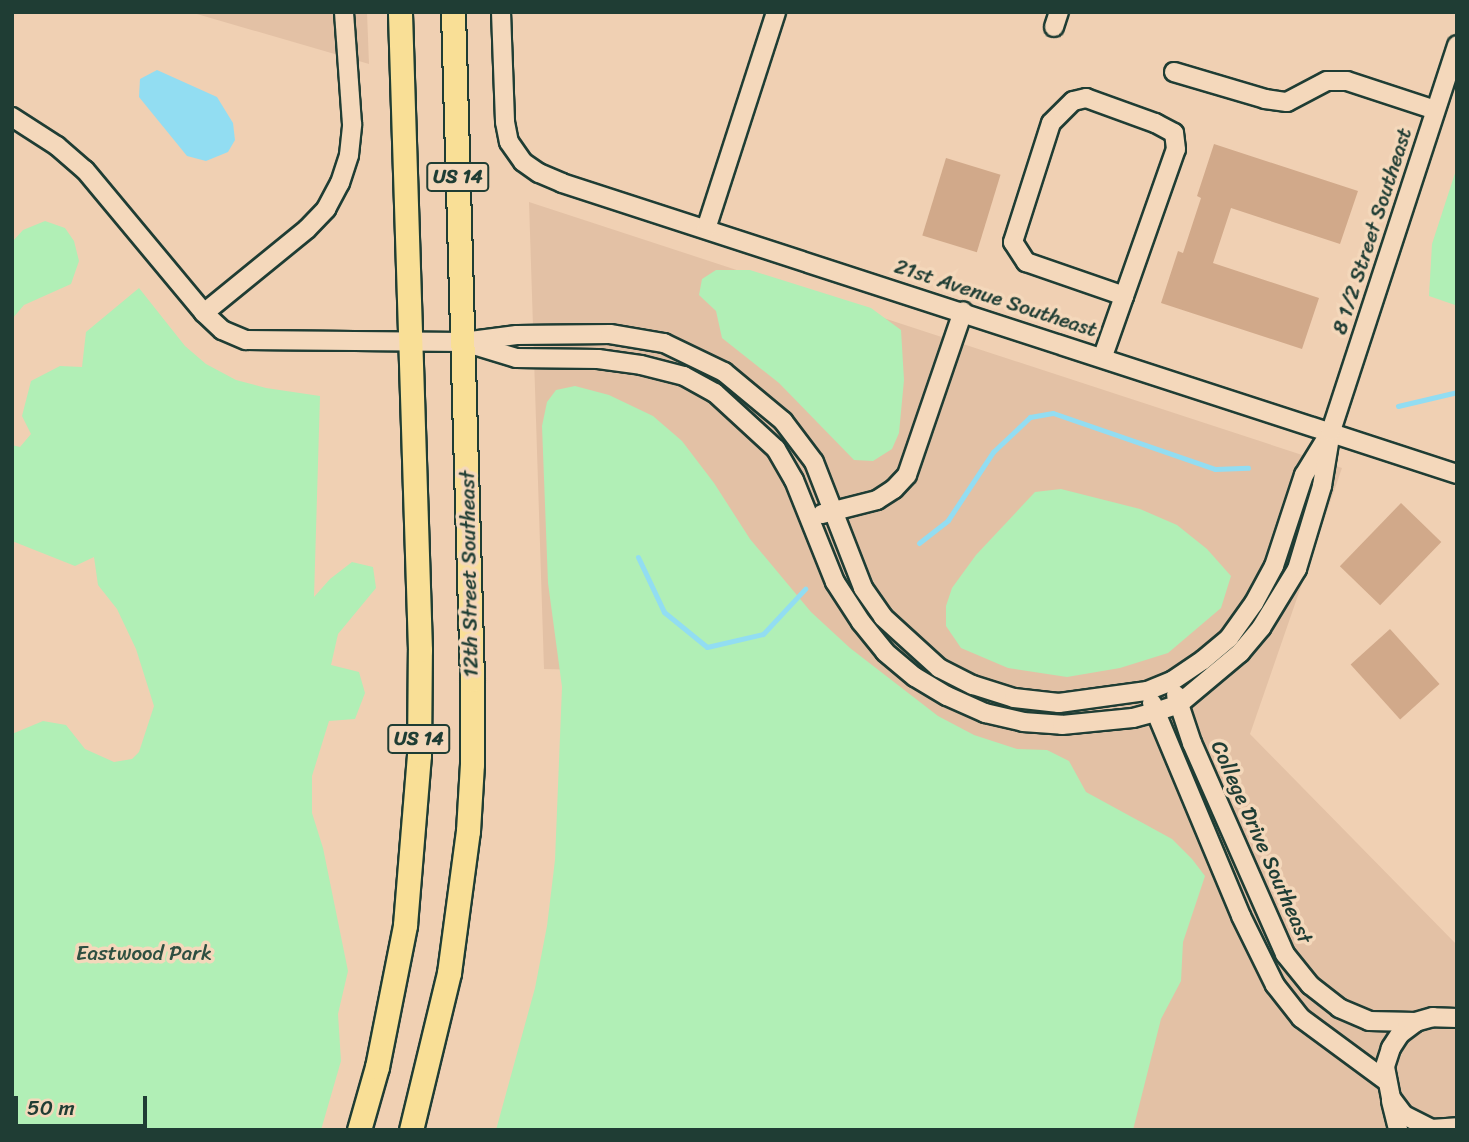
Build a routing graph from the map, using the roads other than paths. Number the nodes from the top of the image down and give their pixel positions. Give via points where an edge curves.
1 (344, 12) edge
2 (400, 12) edge
3 (453, 12) edge
4 (501, 12) edge
5 (776, 12) edge
6 (1457, 45) edge
7 (1174, 72) dead end
8 (1436, 110) junction
9 (12, 117) edge
10 (706, 229) junction
11 (1124, 296) junction
12 (964, 311) junction
13 (204, 313) junction
14 (408, 342) junction
15 (463, 342) junction
16 (1102, 356) junction
17 (1331, 431) junction
18 (1457, 474) edge
19 (834, 512) junction
20 (808, 517) junction
21 (1172, 681) junction
22 (1147, 691) junction
23 (1179, 704) junction
24 (1155, 712) junction
25 (1457, 1018) edge
26 (1416, 1022) junction
27 (1385, 1080) junction
28 (1391, 1098) junction
29 (1457, 1127) edge
30 (359, 1130) edge
31 (411, 1130) edge
32 (1398, 1130) edge
33 (1450, 1130) edge

1 - 13 street via 352,124 340,183 326,209 307,229
2 - 14 main road, US 14
3 - 15 main road, 12th Street Southeast / US 14
4 - 10 street, 21st Avenue Southeast via 505,122 509,142 523,162 562,183
5 - 10 street
6 - 8 street, 8 1/2 Street Southeast
7 - 8 street via 1287,102 1327,81 1347,81
8 - 17 street, 8 1/2 Street Southeast
9 - 13 street via 85,170
10 - 12 street, 21st Avenue Southeast
11 - 11 street via 1026,262 1013,242 1051,123 1073,101 1086,98 1174,133 1176,149
11 - 16 street
12 - 16 street, 21st Avenue Southeast
12 - 19 street via 907,475 877,500
13 - 14 street via 222,330 246,340
14 - 15 street
14 - 30 main road, US 14 via 420,650 415,832 392,998
15 - 19 street via 517,334 610,334 664,343 696,356 724,372 783,421 814,462
15 - 20 street via 516,358 598,359 684,376 715,393 776,449
15 - 31 main road, 12th Street Southeast / US 14 via 472,680 468,831 449,973
16 - 17 street, 21st Avenue Southeast
17 - 18 street, 21st Avenue Southeast
17 - 21 street, 8 1/2 Street Southeast via 1304,475 1274,566 1254,603 1229,638
17 - 23 street, 8 1/2 Street Southeast via 1318,498 1297,569 1282,598 1240,653
19 - 20 street
19 - 22 street via 863,588 883,617 939,668 972,685 1014,698 1059,703
20 - 24 street via 835,582 860,622 885,652 947,696 985,713 1023,722 1062,725
21 - 22 street, 8 1/2 Street Southeast
21 - 23 street, College Drive Southeast
22 - 24 street
23 - 24 street, 8 1/2 Street Southeast
23 - 26 street, College Drive Southeast via 1285,954 1310,985 1339,1008 1369,1021
24 - 27 street via 1275,985 1301,1018
25 - 26 street, College Drive Southeast
26 - 27 street via 1391,1048
27 - 28 street
28 - 32 street
28 - 33 street via 1420,1126
29 - 33 street

